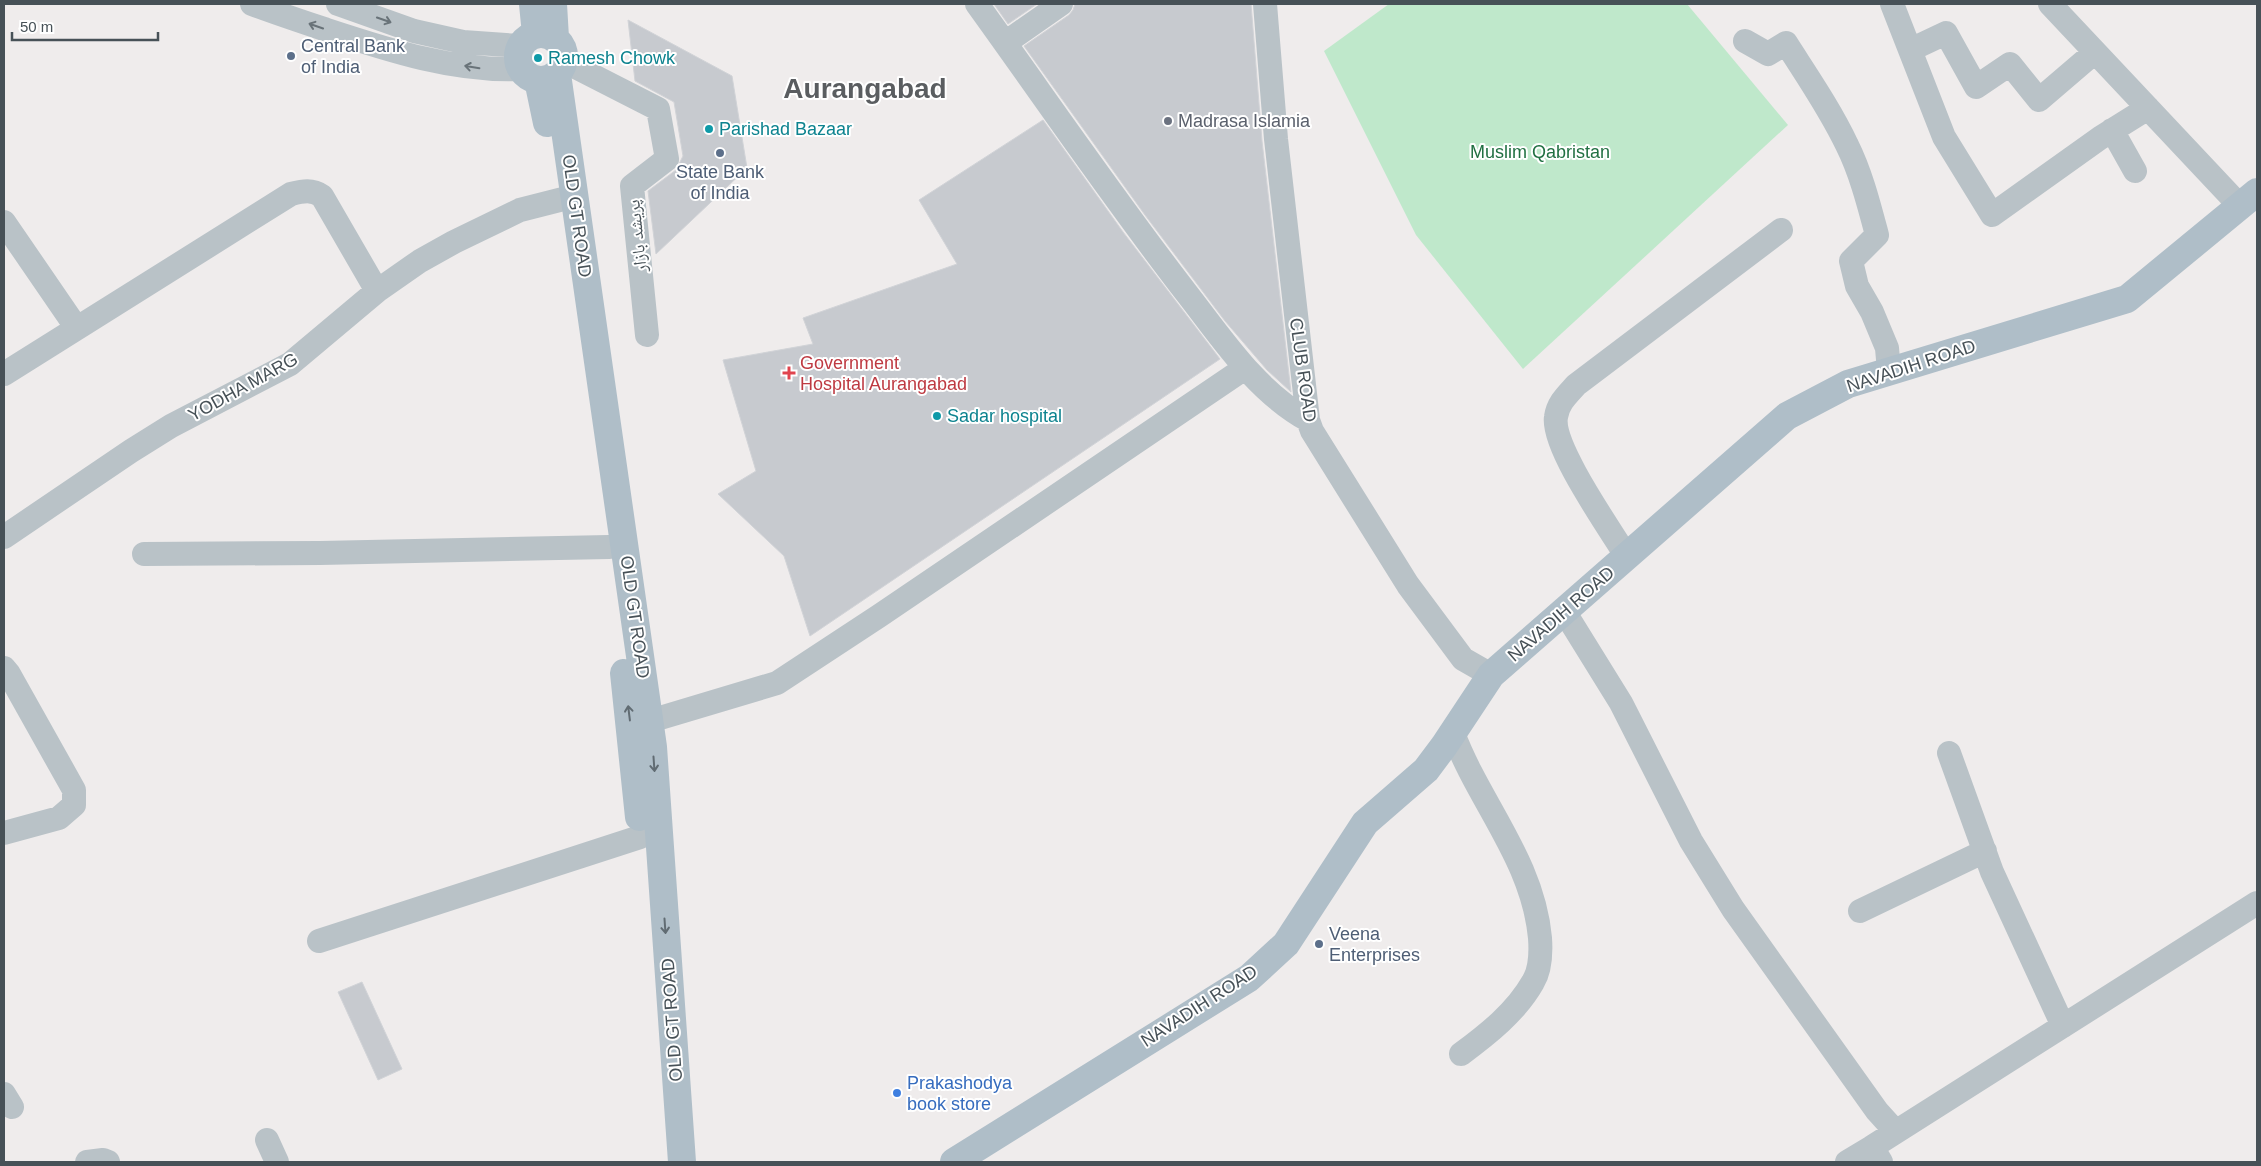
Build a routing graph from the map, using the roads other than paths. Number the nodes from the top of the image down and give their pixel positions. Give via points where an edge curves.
1 (252, 4) edge
2 (338, 4) edge
3 (533, 4) edge
4 (553, 4) edge
5 (977, 4) edge
6 (1061, 4) edge
7 (1265, 4) edge
8 (1892, 4) edge
9 (2050, 4) edge
10 (1745, 41) dead end
11 (1005, 43) junction
12 (1910, 50) junction
13 (2095, 52) junction
14 (542, 57) junction
15 (2148, 108) junction
16 (2112, 130) junction
17 (2135, 171) dead end
18 (568, 197) junction
19 (2249, 199) edge
20 (4, 222) edge
21 (1781, 230) dead end
22 (377, 292) junction
23 (76, 327) junction
24 (647, 336) dead end
25 (1245, 368) junction
26 (1889, 371) junction
27 (4, 374) edge
28 (1308, 420) junction
29 (4, 537) edge
30 (610, 547) junction
31 (144, 554) dead end
32 (1626, 557) junction
33 (1564, 611) junction
34 (4, 668) edge
35 (1491, 675) junction
36 (650, 721) junction
37 (1453, 733) junction
38 (1949, 753) dead end
39 (4, 833) edge
40 (640, 837) junction
41 (1985, 851) junction
42 (2257, 904) edge
43 (1860, 911) dead end
44 (319, 940) dead end
45 (2063, 1026) junction
46 (1461, 1054) dead end
47 (1896, 1132) junction
48 (267, 1140) dead end
49 (1877, 1155) edge
50 (87, 1162) edge
51 (108, 1162) edge
52 (277, 1162) edge
53 (666, 1162) edge
54 (682, 1162) edge
55 (954, 1162) edge
56 (1847, 1162) edge

14 -> 1 street via 491,70 446,63 403,54
2 -> 14 street via 414,31
3 - 14 main road
4 - 14 main road, OLD GT ROAD
5 - 11 street
6 - 11 street
7 - 28 street, CLUB ROAD via 1276,139
8 - 12 street
9 - 13 street
10 - 26 street via 1768,54 1786,43 1848,146 1877,235 1851,261 1857,286 1872,312 1886,348
11 - 25 street via 1150,246
12 - 13 street via 1946,33 1976,87 2010,64 2039,100
12 - 16 street via 1944,136 1992,216
13 - 15 street
14 - 18 main road, OLD GT ROAD
14 - 24 street, پریشد بازار via 658,109 667,159 632,186
15 - 16 street
15 - 19 street
16 - 17 street
18 - 22 street, YODHA MARG via 520,210 462,238 420,261
18 - 30 main road, OLD GT ROAD
18 - 36 main road, OLD GT ROAD
19 - 26 main road, NAVADIH ROAD via 2127,299
20 - 23 street
21 - 32 street via 1576,385 1562,400 1556,418 1558,437 1584,489
22 - 23 street via 322,196 314,190 302,191 291,194
22 - 29 street, YODHA MARG via 290,364 155,436
23 - 27 street
25 - 28 street via 1292,412
25 - 36 street via 777,683
26 - 32 main road, NAVADIH ROAD via 1848,384 1787,416
28 - 35 street, CLUB ROAD via 1408,585 1463,659
30 - 31 street via 320,554
40 -> 30 main road, OLD GT ROAD via 634,752
32 - 33 main road, NAVADIH ROAD
33 - 35 main road, NAVADIH ROAD
33 - 47 street via 1621,703 1691,841 1734,909 1877,1111
34 - 39 street via 74,790 74,805 60,818
35 - 37 main road, NAVADIH ROAD
36 -> 54 main road, OLD GT ROAD
37 - 46 street via 1462,757 1511,844 1528,884 1538,922 1541,955 1534,980 1520,1001 1490,1032
37 - 55 main road, NAVADIH ROAD via 1426,770 1365,823 1286,944 1249,978
38 - 41 street
40 - 44 street
40 - 53 main road, OLD GT ROAD
41 - 43 street
41 - 45 street
42 - 45 street
45 - 47 street
47 - 49 street
48 - 52 street
49 - 56 street
50 - 51 street

